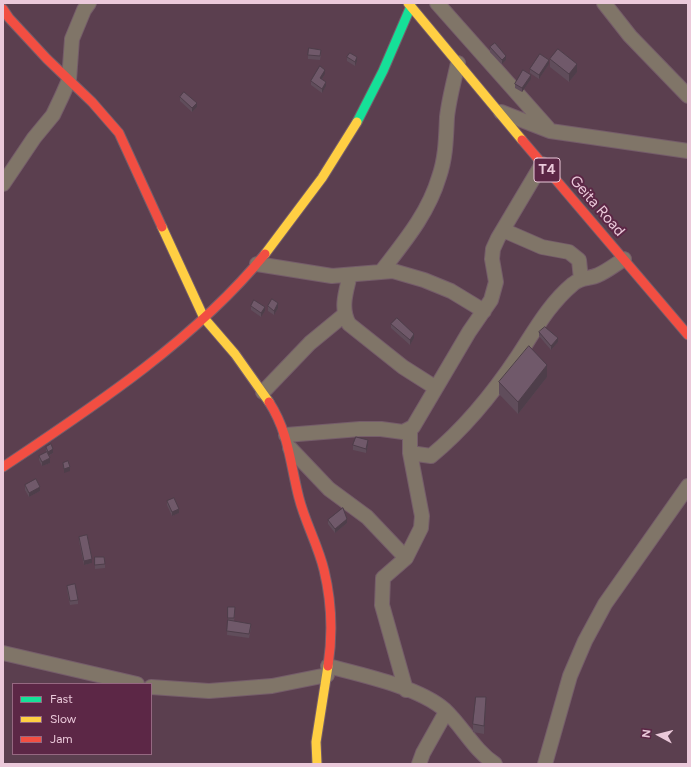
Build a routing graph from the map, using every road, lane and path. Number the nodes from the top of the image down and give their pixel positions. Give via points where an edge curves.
1 (89, 3) edge
2 (437, 3) edge
3 (604, 3) edge
4 (410, 4) edge
5 (3, 9) edge
6 (458, 63) junction
7 (69, 80) junction
8 (688, 96) edge
9 (497, 111) junction
10 (550, 131) junction
11 (688, 151) edge
12 (542, 164) junction
13 (3, 184) edge
14 (503, 230) junction
15 (624, 259) junction
16 (256, 264) junction
17 (381, 272) junction
18 (350, 275) junction
19 (581, 279) junction
20 (484, 311) junction
21 (344, 315) junction
22 (204, 318) junction
23 (688, 334) edge
24 (436, 388) junction
25 (263, 392) junction
26 (410, 429) junction
27 (286, 435) junction
28 (290, 448) junction
29 (410, 453) junction
30 (3, 467) edge
31 (688, 486) edge
32 (406, 558) junction
33 (3, 653) edge
34 (328, 671) junction
35 (133, 683) edge
36 (152, 687) edge
37 (406, 690) junction
38 (446, 712) junction
39 (317, 764) edge
40 (419, 764) edge
41 (495, 764) edge
42 (545, 764) edge

1 - 7 street via 72,39
2 - 10 street
3 - 8 street via 630,36
4 - 6 main road, Geita Road / T4
4 - 16 main road via 389,60 364,110 314,190
5 - 7 main road
6 - 9 main road, Geita Road / T4
6 - 17 street via 440,177 418,222
7 - 13 street via 52,115
7 - 22 main road via 119,133
9 - 10 street
9 - 12 main road, Geita Road / T4
10 - 11 street
12 - 14 street
12 - 15 main road, Geita Road / T4
14 - 19 street via 542,247 569,252 579,260
14 - 20 street via 493,249 495,291
15 - 19 street via 597,276
15 - 23 main road, Geita Road / T4
16 - 18 street via 318,276
16 - 22 main road
17 - 18 street
17 - 20 street via 393,271 424,280 452,291
18 - 21 street
19 - 29 street via 556,300 502,379 446,444 431,456
20 - 24 street
21 - 24 street via 361,336 403,368
21 - 25 street via 310,343
22 - 25 main road
22 - 30 main road via 98,403
24 - 26 street
25 - 27 main road
26 - 27 street via 403,432 360,429
26 - 29 street
27 - 28 main road
28 - 32 street via 329,490 367,517
28 - 34 main road via 299,499 324,569 329,592 332,638
29 - 32 street via 422,516 421,528
31 - 42 street via 605,604 585,641 570,676
32 - 37 street via 383,578 382,605
33 - 35 street
34 - 36 street via 272,686 209,691
34 - 37 street
34 - 39 main road via 316,742
37 - 38 street via 428,698
38 - 40 street
38 - 41 street via 484,756

